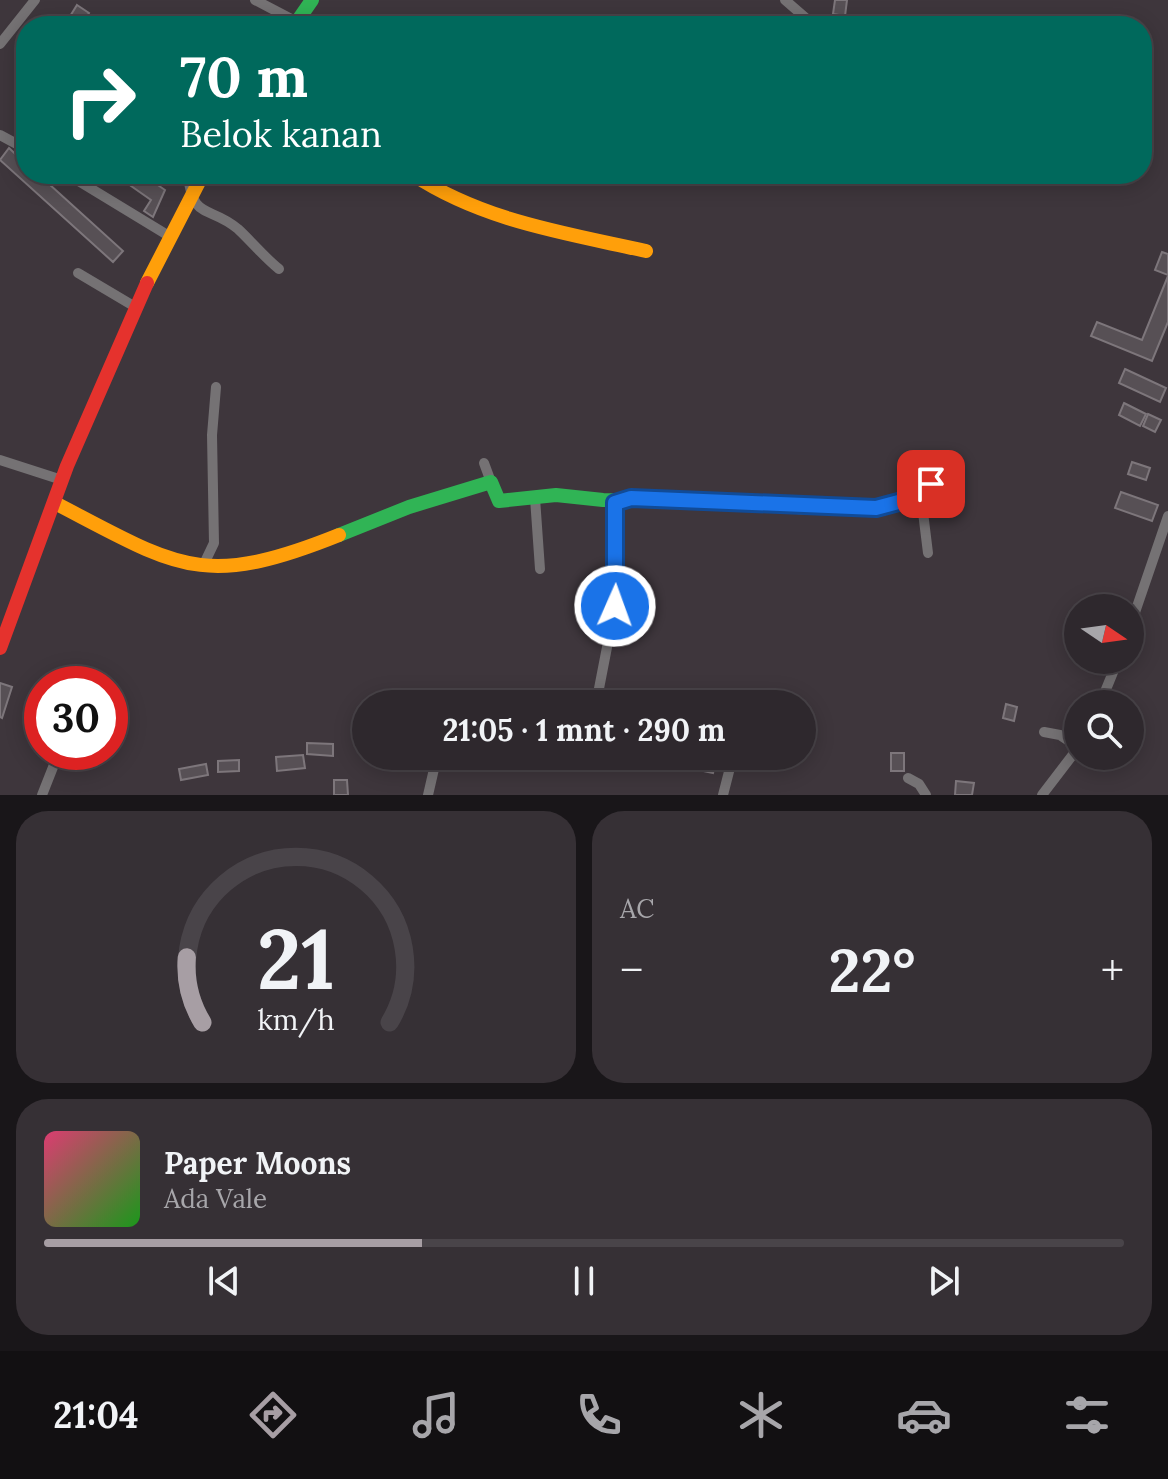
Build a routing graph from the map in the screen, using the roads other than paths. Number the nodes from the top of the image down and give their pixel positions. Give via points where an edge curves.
1 (35, 0) edge
2 (255, 0) edge
3 (786, 1) edge
4 (22, 16) edge
5 (281, 16) edge
6 (802, 16) edge
7 (16, 24) edge
8 (0, 44) edge
9 (83, 184) edge
10 (189, 184) edge
11 (197, 184) edge
12 (429, 184) edge
13 (190, 197) junction
14 (169, 236) junction
15 (646, 251) dead end
16 (279, 269) dead end
17 (78, 273) dead end
18 (137, 308) junction
19 (216, 387) dead end
20 (0, 460) edge
21 (484, 463) dead end
22 (62, 480) junction
23 (491, 482) junction
24 (926, 490) joint
25 (535, 498) junction
26 (55, 503) junction
27 (615, 503) junction
28 (1168, 516) edge
29 (928, 553) dead end
30 (203, 566) junction
31 (540, 569) dead end
32 (1141, 594) edge
33 (0, 648) edge
34 (599, 690) edge
35 (1044, 732) dead end
36 (1064, 738) edge
37 (1064, 766) edge
38 (52, 770) edge
39 (434, 770) edge
40 (729, 770) edge
41 (908, 778) dead end
42 (42, 795) edge
43 (428, 795) edge
44 (723, 795) edge
45 (926, 795) edge
46 (1042, 795) edge

1 - 4 street
2 - 5 street
3 - 6 street
7 - 8 street
9 - 14 street
10 - 13 street
11 - 13 street
12 - 15 street via 464,204
13 - 14 street
13 - 16 street via 203,212 240,231
14 - 18 street
17 - 18 street
18 - 22 street
19 - 30 street via 214,543
20 - 22 street
21 - 23 street
22 - 26 street
23 - 25 street via 499,501
23 - 30 street via 262,562
24 - 27 street via 876,508 631,498
24 - 29 street
25 - 27 street via 554,495
25 - 31 street
26 - 30 street via 169,560
26 - 33 street
27 - 34 street via 615,606
28 - 32 street
35 - 36 street
37 - 46 street
38 - 42 street
39 - 43 street
40 - 44 street
41 - 45 street

